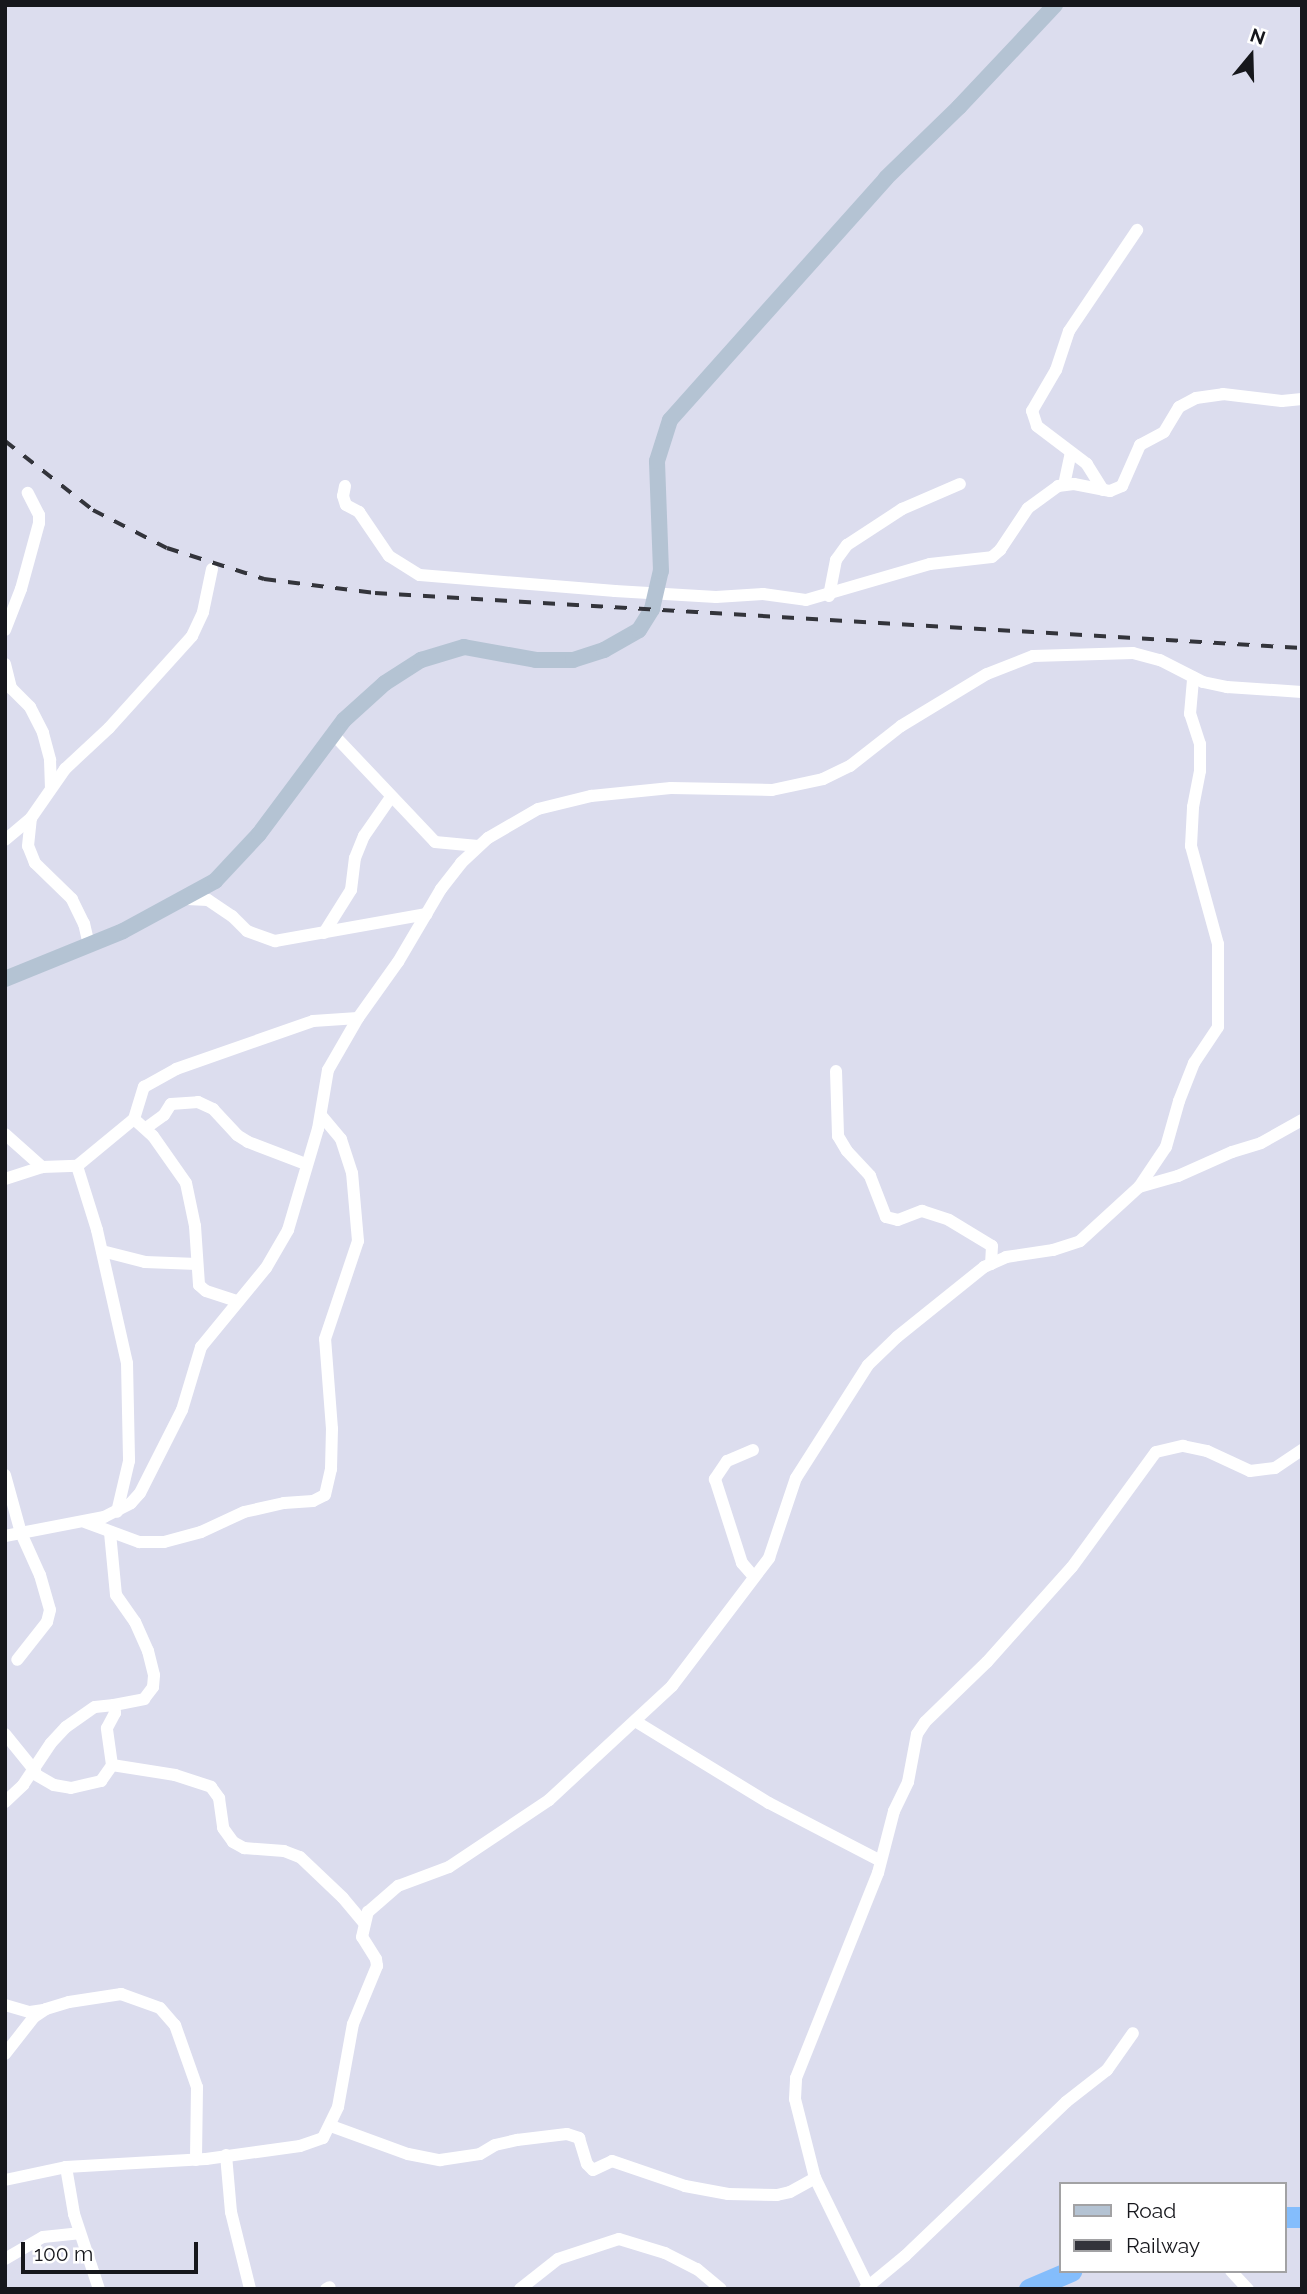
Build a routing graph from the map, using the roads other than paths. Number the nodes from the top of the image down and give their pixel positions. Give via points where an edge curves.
1 (1055, 5) edge
2 (1137, 230) dead end
3 (1302, 399) edge
4 (1071, 453) junction
5 (960, 484) dead end
6 (1064, 485) junction
7 (345, 486) dead end
8 (1103, 489) junction
9 (28, 493) dead end
10 (212, 569) dead end
11 (657, 593) junction
12 (829, 596) junction
13 (5, 630) edge
14 (5, 664) edge
15 (1193, 677) junction
16 (1302, 692) edge
17 (332, 733) junction
18 (51, 787) junction
19 (391, 797) junction
20 (31, 818) junction
21 (5, 840) edge
22 (478, 846) junction
23 (187, 899) junction
24 (427, 914) junction
25 (324, 933) junction
26 (89, 945) junction
27 (5, 979) edge
28 (358, 1018) junction
29 (836, 1071) dead end
30 (321, 1115) junction
31 (134, 1118) junction
32 (1302, 1120) edge
33 (146, 1128) junction
34 (5, 1134) edge
35 (306, 1164) junction
36 (78, 1166) junction
37 (42, 1167) junction
38 (5, 1179) edge
39 (1139, 1187) junction
40 (102, 1251) junction
41 (197, 1264) junction
42 (991, 1264) junction
43 (237, 1301) junction
44 (753, 1450) dead end
45 (1302, 1450) edge
46 (5, 1475) edge
47 (117, 1512) junction
48 (85, 1522) junction
49 (21, 1533) junction
50 (110, 1533) junction
51 (5, 1536) edge
52 (754, 1577) junction
53 (17, 1661) dead end
54 (114, 1705) junction
55 (635, 1721) junction
56 (5, 1734) edge
57 (111, 1765) junction
58 (34, 1772) junction
59 (5, 1802) edge
60 (879, 1860) junction
61 (363, 1922) junction
62 (5, 2005) edge
63 (46, 2009) junction
64 (1133, 2033) dead end
65 (5, 2054) edge
66 (331, 2126) junction
67 (226, 2155) junction
68 (196, 2160) junction
69 (66, 2167) junction
70 (815, 2178) junction
71 (5, 2180) edge
72 (79, 2232) junction
73 (5, 2259) edge
74 (1066, 2273) edge
75 (1233, 2273) edge
76 (866, 2288) edge
77 (99, 2289) edge
78 (250, 2289) edge
79 (520, 2289) edge
80 (721, 2289) edge
81 (1029, 2289) edge
82 (1248, 2289) edge

1 - 11 street via 886,178 670,420 657,461 661,558
2 - 4 street via 1069,331 1056,370 1032,411 1037,426
3 - 8 street via 1214,394 1186,402 1164,432 1140,445 1122,486
4 - 6 street
4 - 8 street via 1095,473
5 - 12 street via 902,509 847,545 836,560
6 - 8 street
6 - 12 street via 1028,508 992,557 930,564
7 - 11 street via 346,505 359,512 389,556 420,575
9 - 13 street via 39,523
10 - 18 street via 205,605 192,636
11 - 12 street via 763,594 799,601
11 - 17 street via 639,630 604,650 573,660 464,647 421,660 385,683
14 - 18 street via 11,688 30,707 43,733
15 - 16 street via 1227,687
15 - 22 street via 1160,660 1133,653 1033,656 998,667 887,735 850,766 823,779 772,790 671,788 591,796 538,810
15 - 39 street via 1190,714 1200,744 1200,771 1191,846 1218,944 1218,1027 1195,1063 1166,1147
17 - 19 street
17 - 23 street via 239,857 215,881
18 - 20 street
19 - 22 street via 435,842
19 - 25 street via 364,836 355,858 351,890
20 - 21 street
20 - 26 street via 28,846 35,863 72,899
22 - 24 street via 440,889
23 - 25 street via 208,900 254,936 275,940
23 - 26 street
24 - 25 street
24 - 28 street
26 - 27 street
28 - 30 street via 328,1070
28 - 31 street via 304,1023 176,1069 144,1087
29 - 42 street via 838,1136 870,1176 886,1217 898,1220 922,1211 948,1220 992,1246
30 - 35 street
30 - 50 street via 341,1139 352,1173 358,1241 325,1339 332,1429 325,1495 244,1512 201,1532 164,1542 139,1542
31 - 33 street
31 - 36 street
32 - 39 street via 1261,1143
33 - 35 street via 171,1104 198,1102 213,1109 248,1142
33 - 41 street via 186,1183
34 - 37 street
35 - 43 street via 288,1230 266,1268
36 - 37 street
36 - 40 street
37 - 38 street
39 - 42 street via 1080,1241
40 - 41 street via 145,1262
40 - 47 street via 129,1377 129,1461
41 - 43 street via 199,1285
42 - 52 street via 905,1330 868,1365 796,1478 773,1548
43 - 47 street via 201,1347 186,1398 151,1476 131,1503
44 - 52 street via 727,1461 715,1479 742,1563
45 - 60 street via 1275,1468 1250,1471 1207,1451 1183,1446 1156,1451 1072,1567 987,1662 925,1722 915,1740 908,1782
46 - 49 street
47 - 48 street
48 - 49 street
48 - 50 street
49 - 51 street
49 - 53 street via 50,1610 47,1622
50 - 54 street via 116,1595 137,1627 154,1675 152,1691 144,1699
52 - 55 street via 684,1672
54 - 57 street via 107,1728
54 - 58 street via 95,1707 66,1727 51,1742
55 - 60 street via 769,1802
55 - 61 street via 564,1789 524,1819 449,1867 398,1886
56 - 58 street
57 - 58 street via 101,1781 79,1788 54,1785
57 - 61 street via 175,1774 211,1787 219,1798 223,1828 233,1842 300,1857
58 - 59 street
60 - 70 street via 878,1873 796,2078 795,2099
61 - 66 street via 362,1937 377,1966 349,2035
62 - 63 street via 30,2012
63 - 65 street via 23,2028
63 - 68 street via 121,1994 143,1999 168,2015 197,2087
64 - 76 street via 1107,2070 1066,2102
66 - 67 street via 323,2138 310,2144
66 - 70 street via 408,2154 440,2160 471,2157 517,2140 567,2134 579,2138 593,2170 612,2161 685,2186 728,2194 777,2195
67 - 68 street
67 - 78 street via 231,2212
68 - 69 street
69 - 71 street
69 - 72 street
70 - 76 street
72 - 73 street via 43,2237
72 - 77 street
74 - 81 highway
75 - 82 street
79 - 80 street via 558,2259 619,2239 665,2253 697,2269

